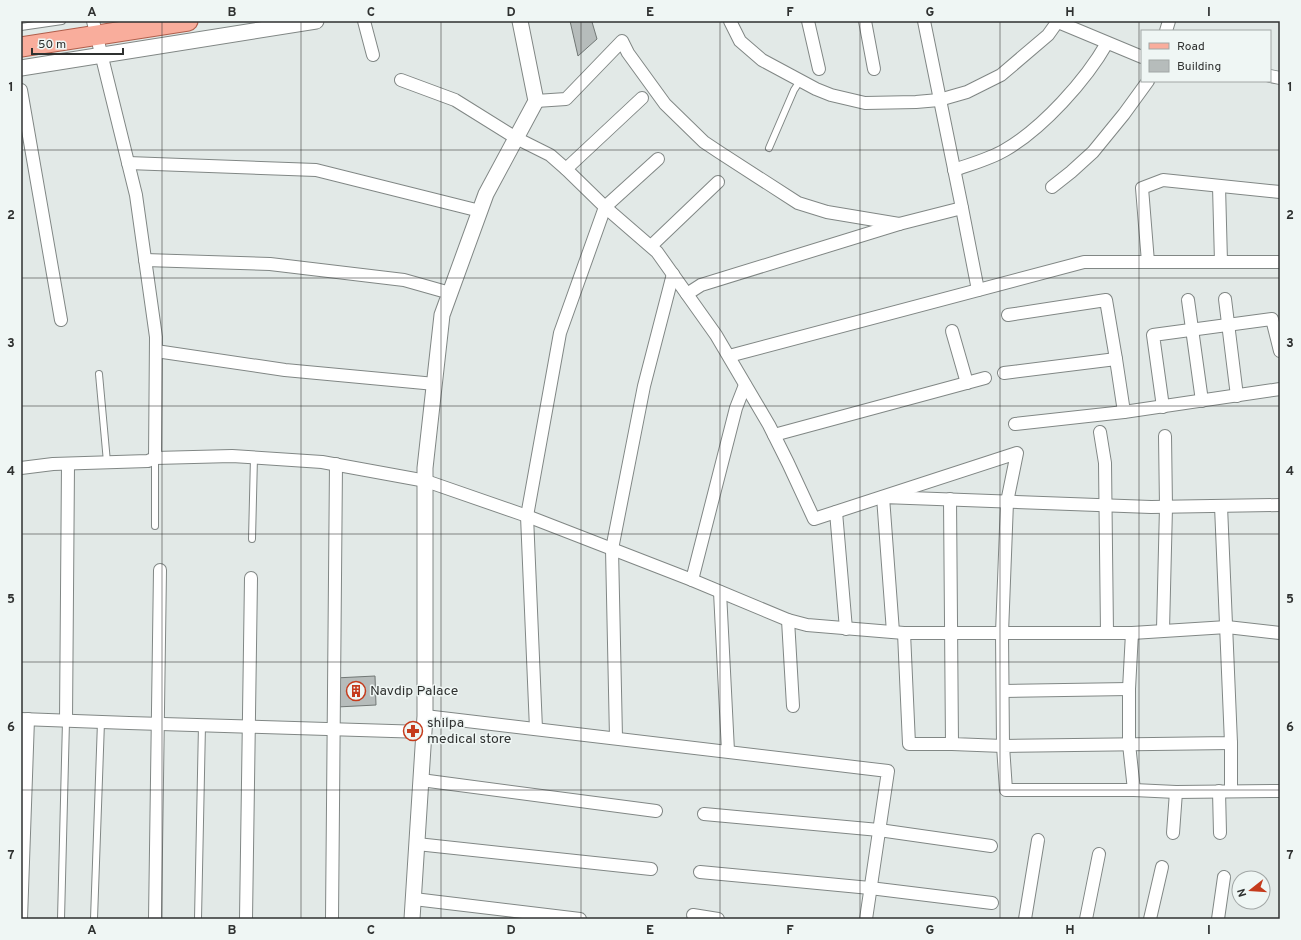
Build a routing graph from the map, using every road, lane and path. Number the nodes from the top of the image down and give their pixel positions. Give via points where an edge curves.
1 (62, 21) edge
2 (188, 21) edge
3 (316, 21) edge
4 (364, 21) edge
5 (520, 21) edge
6 (730, 21) edge
7 (808, 21) edge
8 (865, 21) edge
9 (924, 21) edge
10 (1058, 21) edge
11 (21, 27) edge
12 (95, 28) edge
13 (1107, 42) junction
14 (21, 47) edge
15 (373, 55) dead end
16 (101, 56) junction
17 (1141, 57) edge
18 (21, 68) edge
19 (819, 69) dead end
20 (874, 69) dead end
21 (401, 80) dead end
22 (800, 81) junction
23 (1147, 82) edge
24 (21, 90) edge
25 (642, 98) dead end
26 (940, 100) junction
27 (536, 101) junction
28 (516, 138) junction
29 (769, 148) dead end
30 (658, 159) dead end
31 (128, 163) junction
32 (566, 169) junction
33 (954, 170) junction
34 (718, 182) dead end
35 (1220, 186) junction
36 (1052, 187) dead end
37 (1280, 192) edge
38 (605, 207) junction
39 (962, 208) junction
40 (480, 211) junction
41 (899, 224) junction
42 (651, 246) junction
43 (145, 260) junction
44 (1148, 262) junction
45 (1221, 262) junction
46 (1280, 262) edge
47 (673, 274) junction
48 (978, 290) junction
49 (450, 293) junction
50 (688, 294) junction
51 (1226, 299) dead end
52 (1188, 300) dead end
53 (1008, 315) dead end
54 (61, 320) dead end
55 (1229, 325) junction
56 (952, 330) dead end
57 (1192, 330) junction
58 (156, 351) junction
59 (1280, 351) edge
60 (729, 356) junction
61 (1116, 359) junction
62 (1004, 373) dead end
63 (99, 374) dead end
64 (985, 378) dead end
65 (967, 383) junction
66 (435, 384) junction
67 (745, 385) junction
68 (1280, 389) edge
69 (1237, 396) junction
70 (1202, 401) junction
71 (1163, 407) junction
72 (1124, 412) junction
73 (1015, 424) dead end
74 (1100, 432) dead end
75 (774, 435) junction
76 (1165, 436) dead end
77 (254, 457) junction
78 (155, 458) junction
79 (107, 462) junction
80 (68, 464) junction
81 (336, 464) junction
82 (21, 468) edge
83 (426, 481) junction
84 (883, 497) junction
85 (950, 500) junction
86 (1007, 502) junction
87 (1105, 505) junction
88 (1280, 505) edge
89 (1221, 506) junction
90 (1166, 507) junction
91 (836, 512) junction
92 (528, 516) junction
93 (155, 526) dead end
94 (252, 539) dead end
95 (612, 549) junction
96 (160, 570) dead end
97 (251, 578) dead end
98 (692, 580) junction
99 (720, 592) junction
100 (788, 620) junction
101 (1227, 627) junction
102 (846, 629) junction
103 (1163, 630) junction
104 (899, 633) junction
105 (951, 633) junction
106 (1002, 633) junction
107 (1107, 633) junction
108 (1132, 633) junction
109 (1280, 633) edge
110 (1129, 689) junction
111 (1002, 691) junction
112 (792, 706) dead end
113 (425, 716) junction
114 (25, 719) edge
115 (66, 720) junction
116 (101, 722) junction
117 (157, 724) junction
118 (202, 725) junction
119 (249, 727) junction
120 (536, 729) junction
121 (334, 730) junction
122 (424, 732) junction
123 (616, 738) junction
124 (1231, 743) junction
125 (952, 744) junction
126 (1129, 744) junction
127 (1003, 746) junction
128 (728, 751) junction
129 (421, 780) junction
130 (1134, 790) junction
131 (1225, 791) junction
132 (1280, 791) edge
133 (1176, 792) junction
134 (656, 810) dead end
135 (704, 814) dead end
136 (879, 830) junction
137 (1173, 833) dead end
138 (1220, 833) dead end
139 (1038, 840) dead end
140 (417, 844) junction
141 (991, 846) dead end
142 (1099, 854) dead end
143 (1162, 867) dead end
144 (651, 869) dead end
145 (700, 872) dead end
146 (1224, 877) dead end
147 (870, 888) junction
148 (414, 899) junction
149 (992, 903) dead end
150 (692, 915) dead end
151 (22, 919) edge
152 (61, 919) edge
153 (94, 919) edge
154 (155, 919) edge
155 (198, 919) edge
156 (246, 919) edge
157 (332, 919) edge
158 (412, 919) edge
159 (580, 919) edge
160 (718, 919) edge
161 (866, 919) edge
162 (1025, 919) edge
163 (1086, 919) edge
164 (1150, 919) edge
165 (1218, 919) edge

1 - 11 lane
2 - 12 main road
3 - 16 street
4 - 15 street
5 - 27 street
6 - 22 street via 740,41 762,60
7 - 19 street
8 - 20 street
9 - 26 street
10 - 13 street
10 - 26 street via 1048,35 1001,75 968,92
12 - 14 main road
12 - 16 street
13 - 17 street
13 - 33 street via 1080,82 1036,129 1004,150
16 - 18 street
16 - 31 street
21 - 28 street via 455,100
22 - 26 street via 830,95 865,103
22 - 29 lane
23 - 36 street via 1093,152
24 - 54 street
25 - 32 street
26 - 33 street
27 - 28 street
27 - 41 street via 566,99 622,40 628,53 665,104 704,142 719,152 798,203 827,212
28 - 32 street via 550,155
28 - 40 street via 486,194
30 - 38 street
31 - 40 street via 316,170
31 - 43 street via 136,195
32 - 38 street
33 - 39 street
34 - 42 street
35 - 37 street
35 - 44 street via 1163,180 1142,188
35 - 45 street
38 - 42 street
38 - 92 street via 560,333
39 - 41 street
39 - 48 street
40 - 49 street
41 - 50 street via 701,285
42 - 47 street
43 - 49 street via 270,264 404,280
43 - 58 street
44 - 45 street
44 - 48 street via 1084,262
45 - 46 street
47 - 50 street
47 - 95 street via 644,386
48 - 60 street
49 - 66 street via 442,315
50 - 60 street
51 - 55 street
52 - 57 street
53 - 61 street via 1106,300
55 - 57 street
55 - 59 street via 1272,319
55 - 69 street
56 - 65 street
57 - 70 street
57 - 71 street via 1153,335
58 - 66 street via 285,370
58 - 78 street
60 - 67 street
61 - 62 street
61 - 72 street
63 - 79 lane
64 - 65 street
65 - 75 street
66 - 83 street
67 - 75 street
67 - 98 street via 736,408
68 - 69 street
69 - 70 street
70 - 71 street
71 - 72 street
72 - 73 street
74 - 87 street via 1105,464
75 - 91 street via 814,519
76 - 90 street
77 - 78 street
77 - 81 street
77 - 94 lane
78 - 79 street via 148,461
78 - 93 lane
79 - 80 street
80 - 82 street
80 - 115 street
81 - 83 street
81 - 121 street
83 - 92 street
83 - 113 street
84 - 85 street
84 - 86 street via 1016,452
84 - 91 street
84 - 104 street
85 - 86 street
85 - 105 street
86 - 87 street
86 - 106 street
87 - 90 street
87 - 107 street
88 - 89 street
89 - 90 street
89 - 101 street
90 - 103 street
91 - 102 street
92 - 95 street
92 - 120 street
95 - 98 street
95 - 123 street
96 - 117 street
97 - 119 street
98 - 99 street
99 - 100 street
99 - 128 street
100 - 102 street via 807,625
100 - 112 street
101 - 103 street
101 - 109 street
101 - 124 street
102 - 104 street
103 - 108 street
104 - 105 street
104 - 125 street via 909,744
105 - 106 street
105 - 125 street
106 - 107 street
106 - 111 street
107 - 108 street
108 - 110 street
110 - 111 street
110 - 126 street
111 - 127 street
113 - 120 street
113 - 122 street
114 - 115 street
114 - 151 street
115 - 116 street
115 - 152 lane
116 - 117 street
116 - 153 lane
117 - 118 street
117 - 154 street
118 - 119 street
118 - 155 lane
119 - 121 street
119 - 156 street
120 - 123 street
121 - 122 street
121 - 157 street
122 - 129 street
123 - 128 street
124 - 126 street
124 - 131 street
125 - 127 street
126 - 127 street
126 - 130 street
127 - 130 street via 1006,790
128 - 136 street via 888,771
129 - 134 street
129 - 140 street
130 - 133 street
131 - 132 street
131 - 133 street
131 - 138 street
133 - 137 street
135 - 136 street
136 - 141 street
136 - 147 street
139 - 162 street
140 - 144 street
140 - 148 street
142 - 163 street
143 - 164 street
145 - 147 street
146 - 165 street
147 - 149 street
147 - 161 street
148 - 158 street
148 - 159 street
150 - 160 street

